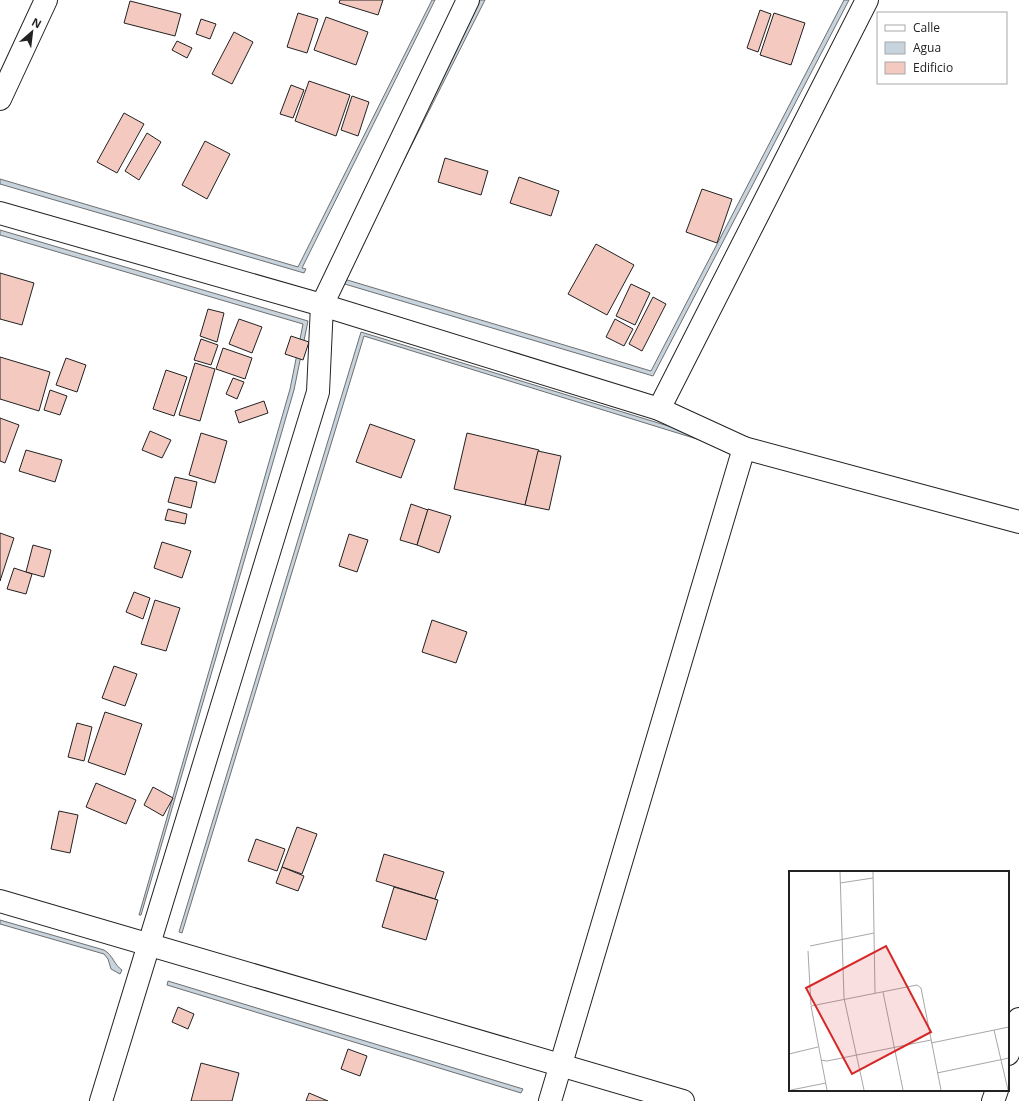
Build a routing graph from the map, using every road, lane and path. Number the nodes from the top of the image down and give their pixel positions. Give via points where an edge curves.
1 (46, 0) edge
2 (468, 0) edge
3 (868, 0) edge
4 (0, 99) edge
5 (0, 213) edge
6 (322, 305) junction
7 (659, 409) junction
8 (744, 448) junction
9 (1019, 522) edge
10 (0, 901) edge
11 (149, 944) junction
12 (1019, 1018) edge
13 (1009, 1051) edge
14 (560, 1065) junction
15 (997, 1091) edge
16 (101, 1101) edge
17 (550, 1101) edge
18 (683, 1101) edge
19 (993, 1101) edge

1 - 4 street
2 - 6 street
3 - 7 street
5 - 6 street
6 - 7 street
6 - 11 street via 318,392
7 - 8 street
8 - 9 street
8 - 14 street
10 - 11 street
11 - 14 street
11 - 16 street
12 - 13 street
14 - 17 street
14 - 18 street
15 - 19 street

